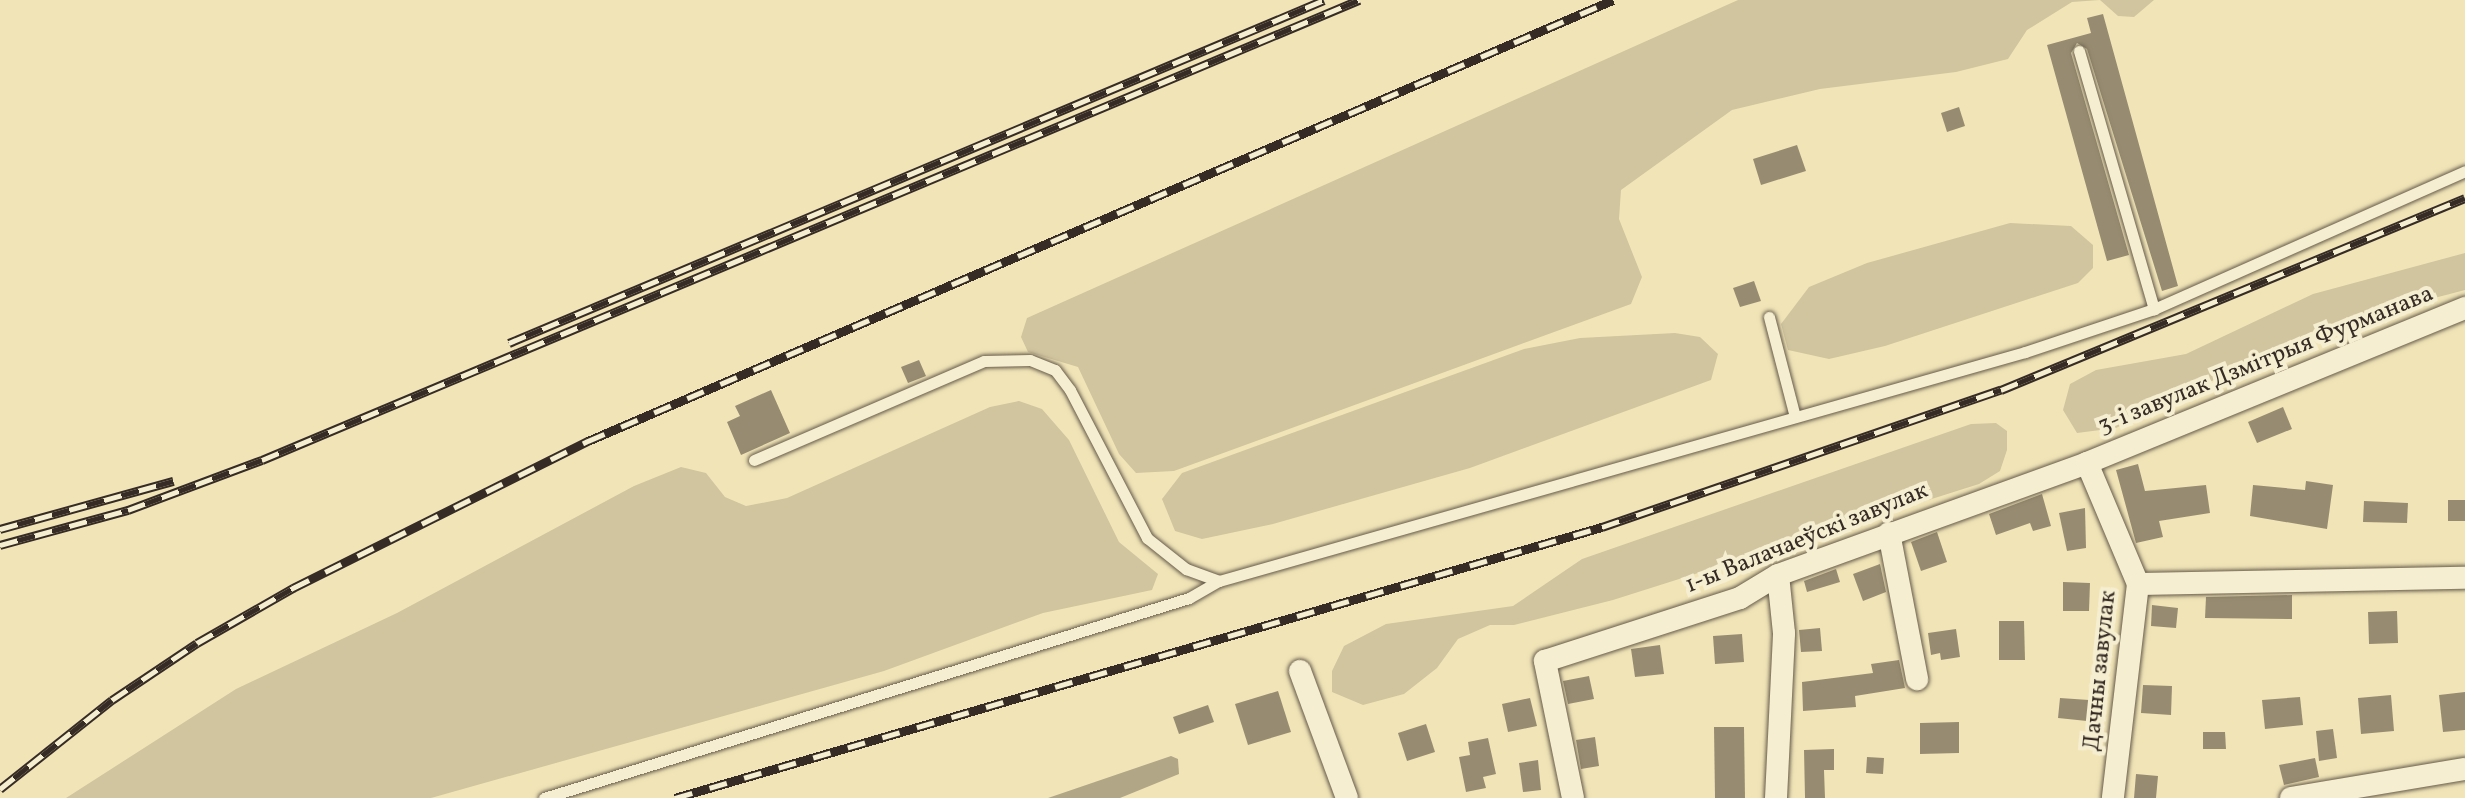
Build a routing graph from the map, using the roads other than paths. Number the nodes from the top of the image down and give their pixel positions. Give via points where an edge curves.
1 (2079, 51) dead end
2 (2465, 171) edge
3 (2465, 308) edge
4 (2154, 309) junction
5 (1769, 317) dead end
6 (1795, 417) junction
7 (754, 460) dead end
8 (2087, 463) junction
9 (1889, 533) junction
10 (1778, 575) junction
11 (2465, 578) edge
12 (1219, 581) junction
13 (2138, 584) junction
14 (1300, 671) dead end
15 (1917, 679) dead end
16 (2465, 769) edge
17 (544, 798) edge
18 (1347, 798) edge
19 (1573, 798) edge
20 (1776, 798) edge
21 (2113, 798) edge
22 (2291, 798) edge

1 - 4 lane
2 - 4 lane
3 - 8 street, 3-і завулак Дзмітрыя Фурманава
4 - 6 lane
5 - 6 lane
6 - 12 lane
7 - 12 lane via 984,361 1030,360 1055,370 1070,390 1147,538 1186,569
8 - 9 street, 1-ы Валачаеўскі завулак
8 - 13 street, Дачны завулак
9 - 10 street, 1-ы Валачаеўскі завулак
9 - 15 street
10 - 19 street, 1-ы Валачаеўскі завулак via 1740,598 1545,661
10 - 20 street via 1784,633
11 - 13 street
12 - 17 lane via 1189,598
13 - 21 street, Дачны завулак
14 - 18 street
16 - 22 street

